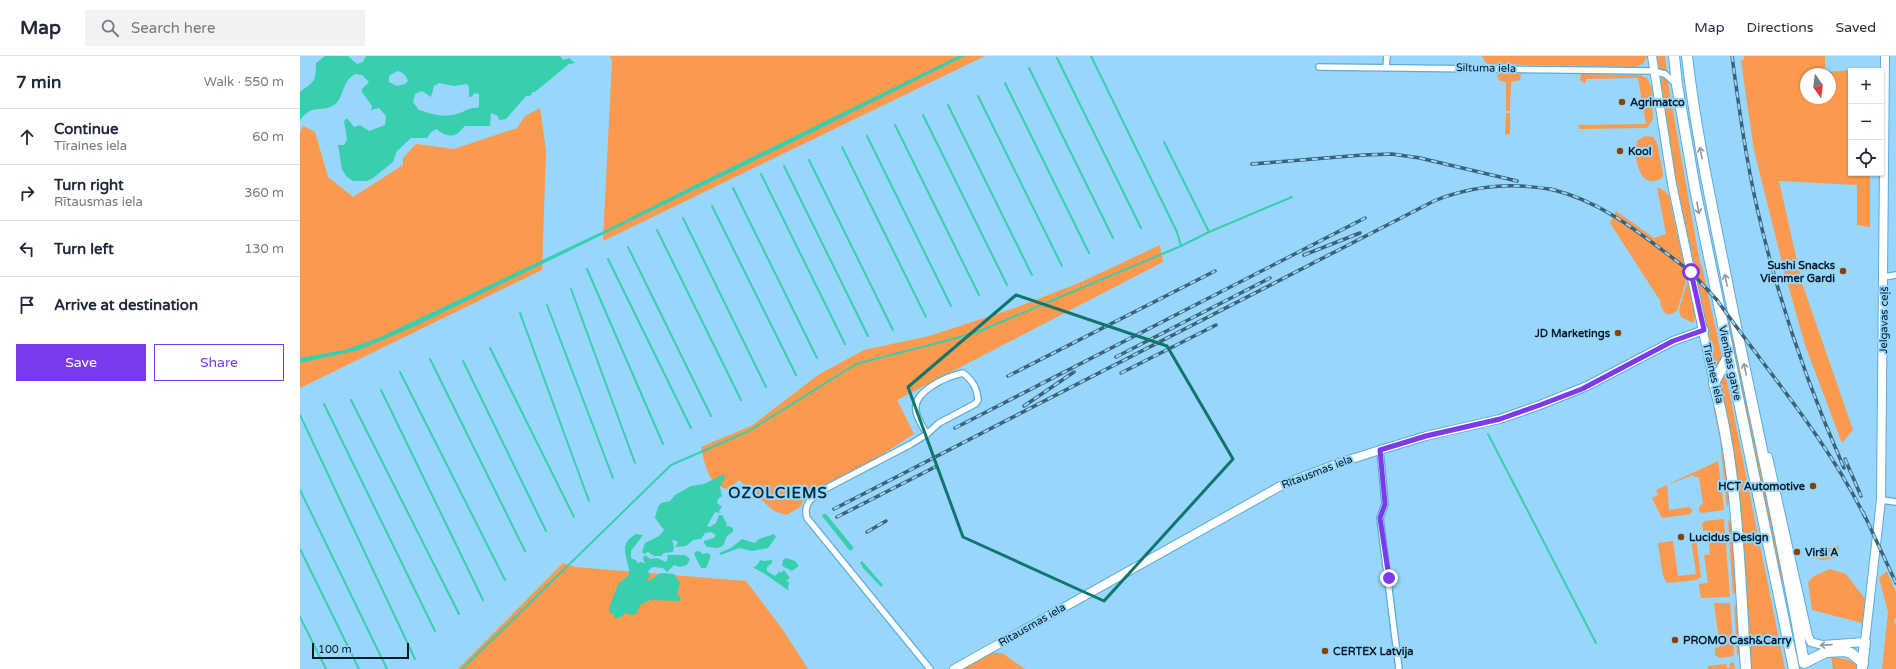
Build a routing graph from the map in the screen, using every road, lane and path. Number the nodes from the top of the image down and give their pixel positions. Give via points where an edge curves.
1 (1387, 56) edge
2 (1652, 56) edge
3 (1674, 56) edge
4 (1687, 56) edge
5 (1885, 56) edge
6 (1319, 67) dead end
7 (1386, 67) junction
8 (1654, 71) junction
9 (1677, 85) junction
10 (1896, 275) edge
11 (1884, 277) junction
12 (1704, 330) junction
13 (1729, 355) junction
14 (1714, 383) junction
15 (1752, 408) junction
16 (926, 434) junction
17 (1380, 450) junction
18 (1881, 500) junction
19 (1896, 502) edge
20 (1872, 584) joint
21 (1865, 642) junction
22 (1862, 666) edge
23 (930, 669) edge
24 (954, 669) edge
25 (1399, 669) edge
26 (1746, 669) edge
27 (1794, 669) edge

1 - 7 street
2 - 8 street, Tīraines iela
3 - 9 highway, Vienības gatve
15 -> 4 highway, Vienības gatve via 1701,153
5 - 11 street, Jelgavas ceļš
6 - 7 street, Siltuma iela
7 - 8 street, Siltuma iela
8 - 9 street via 1665,74
8 - 12 street, Tīraines iela via 1672,184
9 -> 13 highway, Vienības gatve via 1694,189
10 - 11 street
11 - 18 street, Jelgavas ceļš
12 - 14 street, Tīraines iela
12 - 17 street, Rītausmas iela via 1673,341 1582,389 1540,405 1500,419 1426,436
13 - 14 highway
13 - 27 highway, Vienības gatve
14 - 26 highway, Tīraines iela via 1729,452
21 -> 15 street, Vienības gatve via 1822,645 1811,642 1808,636 1760,420
15 - 22 highway, Vienības gatve via 1790,584 1804,663 1826,652 1846,651
16 - 16 street via 939,423 978,400 978,391 972,380 963,373 922,392 916,403 916,411
16 - 23 street via 823,490 809,500 805,510 807,518
17 - 24 street, Rītausmas iela via 1310,473 1273,489
17 - 25 street via 1385,504 1380,518
18 - 19 street
18 - 20 street, Jelgavas ceļš
20 - 21 street, Vienības gatve
21 - 22 highway, Vienības gatve

